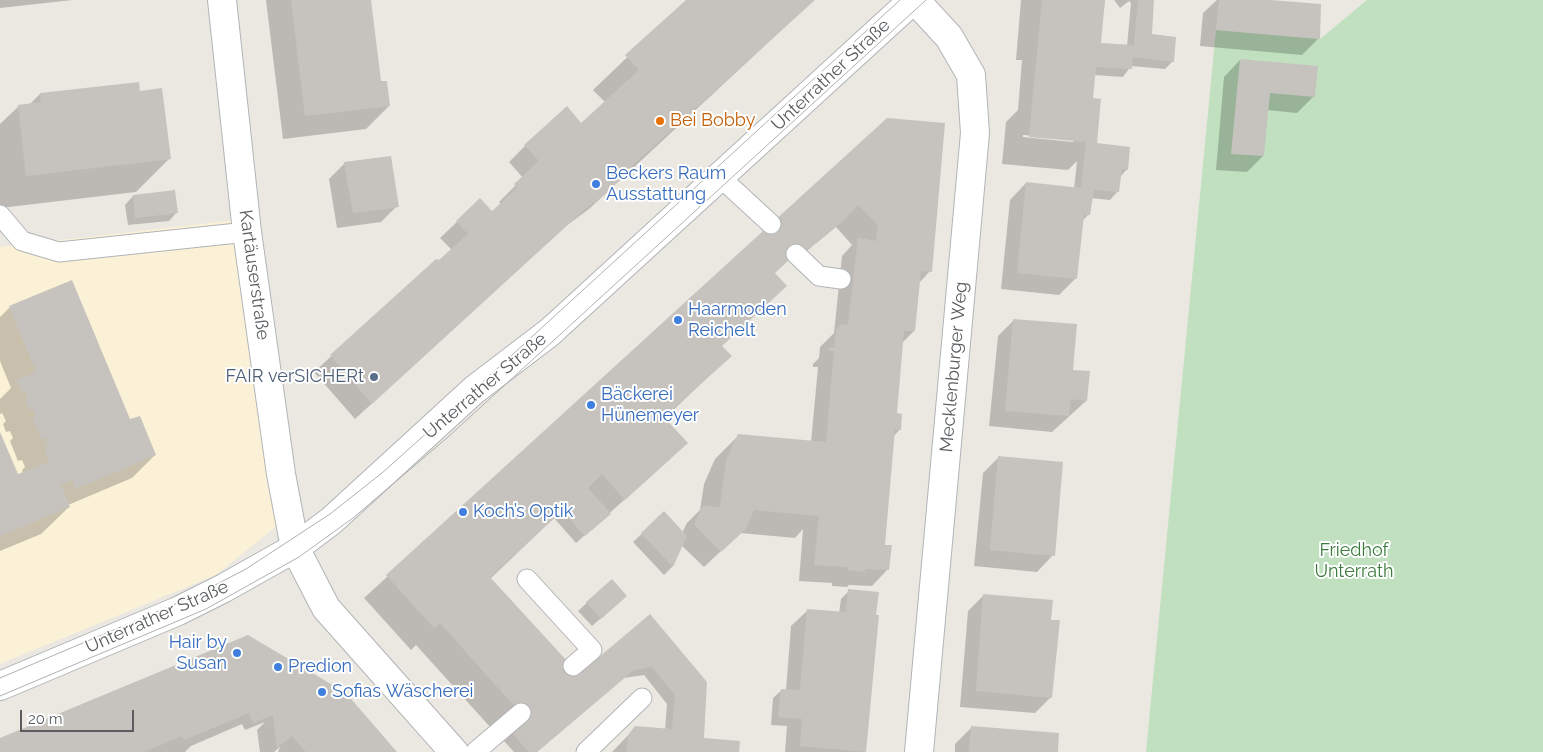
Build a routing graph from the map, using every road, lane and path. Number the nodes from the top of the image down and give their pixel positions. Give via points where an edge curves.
1 (222, 0) edge
2 (914, 0) edge
3 (720, 177) junction
4 (0, 215) edge
5 (771, 224) dead end
6 (247, 232) junction
7 (796, 254) dead end
8 (841, 279) dead end
9 (295, 548) junction
10 (527, 579) dead end
11 (573, 666) dead end
12 (0, 686) edge
13 (642, 698) dead end
14 (520, 713) dead end
15 (454, 752) edge
16 (475, 752) edge
17 (586, 752) edge
18 (919, 752) edge

1 - 6 street, Kartäuserstraße
2 - 3 street, Unterrather Straße
2 - 18 street, Mecklenburger Weg via 950,37 971,75 975,133
3 - 5 lane
3 - 9 street, Unterrather Straße via 550,332 474,390 363,493
4 - 6 lane via 22,240 59,252
6 - 9 street, Kartäuserstraße via 281,474
7 - 8 lane via 819,276
9 - 12 street, Unterrather Straße via 178,611
9 - 15 street, Kartäuserstraße via 326,608
10 - 11 lane via 592,650
13 - 17 lane
14 - 16 lane

